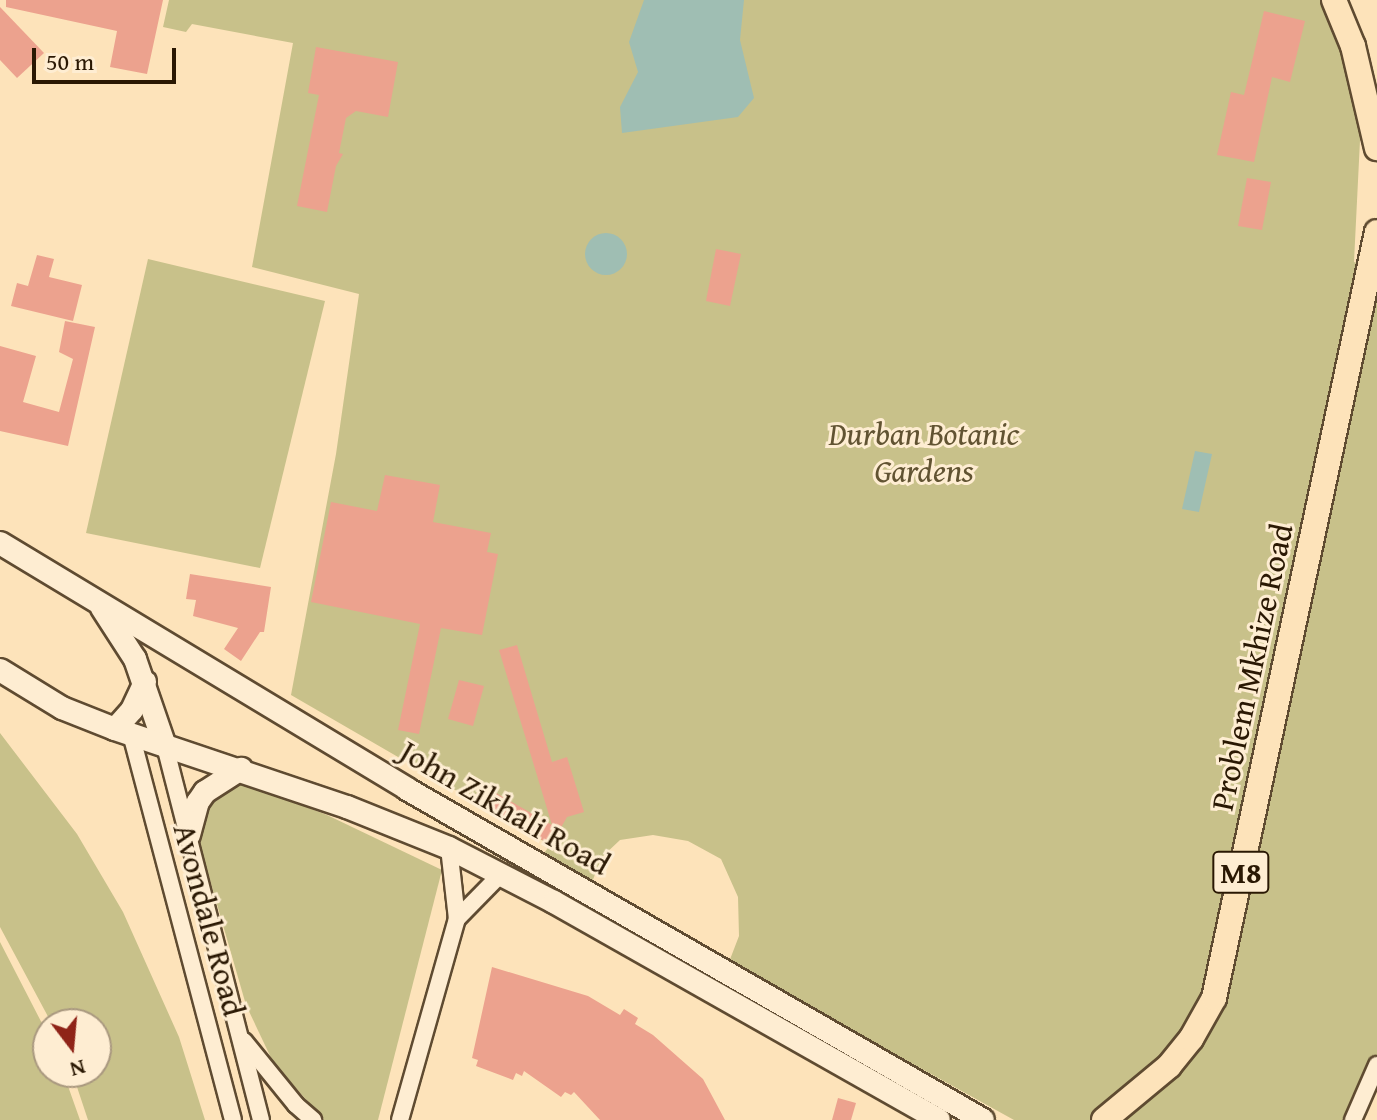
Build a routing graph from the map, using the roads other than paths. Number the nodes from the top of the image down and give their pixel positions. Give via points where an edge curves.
1 (1334, 0) edge
2 (1377, 148) edge
3 (1377, 232) edge
4 (0, 543) edge
5 (97, 600) junction
6 (0, 670) edge
7 (145, 682) junction
8 (123, 732) junction
9 (165, 746) junction
10 (241, 769) junction
11 (189, 835) junction
12 (449, 848) junction
13 (501, 874) junction
14 (457, 919) junction
15 (241, 1037) junction
16 (1377, 1065) edge
17 (233, 1120) edge
18 (261, 1120) edge
19 (313, 1120) edge
20 (400, 1120) edge
21 (939, 1120) edge
22 (983, 1120) edge
23 (1104, 1120) edge
24 (1353, 1120) edge

1 - 2 main road via 1353,46
3 - 23 main road, Problem Mkhize Road / M8 via 1214,998 1169,1066
4 - 5 main road, John Zikhali Road
5 - 7 main road
5 - 22 main road, John Zikhali Road via 407,789
6 - 8 main road, John Zikhali Road via 62,708
7 - 8 main road
7 - 9 main road
8 - 9 main road, John Zikhali Road
8 - 17 street, Avondale Road
9 - 10 main road, John Zikhali Road
9 - 11 street, Avondale Road
10 - 11 main road via 205,792
10 - 12 main road, John Zikhali Road
11 - 15 street, Avondale Road
12 - 13 main road, John Zikhali Road
12 - 14 street
13 - 14 street
13 - 21 main road, John Zikhali Road
14 - 20 street
15 - 18 street, Avondale Road
15 - 19 street
16 - 24 street

